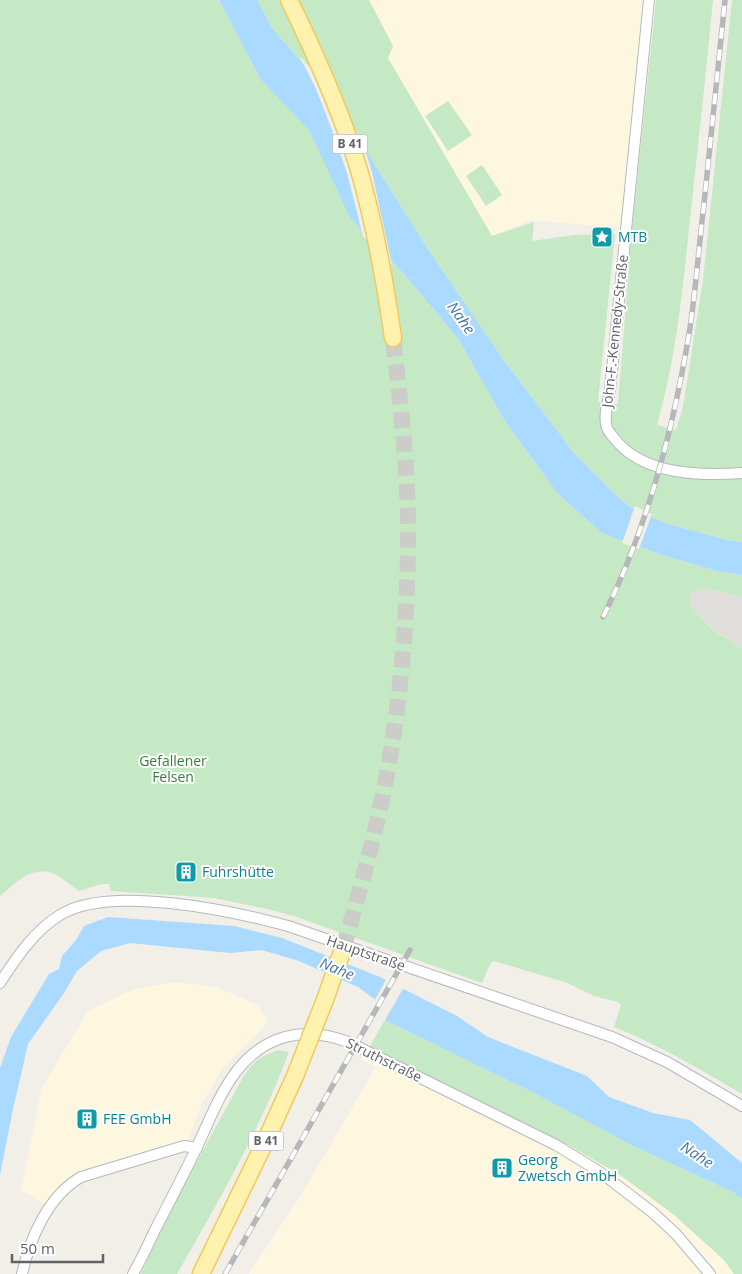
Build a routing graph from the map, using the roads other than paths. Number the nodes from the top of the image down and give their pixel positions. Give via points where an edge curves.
1 (649, 0) edge
2 (292, 5) edge
3 (393, 338) tunnel mouth
4 (742, 473) edge
5 (343, 949) tunnel mouth
6 (0, 983) edge
7 (742, 1106) edge
8 (197, 1148) junction
9 (234, 1206) junction
10 (22, 1274) edge
11 (133, 1274) edge
12 (188, 1274) edge
13 (201, 1274) edge
14 (710, 1274) edge

1 - 4 street, John-F.-Kennedy-Straße via 607,428 629,453 648,463 697,473
2 - 3 main road, B 41 via 347,134 372,218
5 - 9 main road, B 41, bridge via 295,1076
6 - 7 street, Hauptstraße via 31,941 59,915 72,909 88,904 128,902 209,908 288,926 612,1037 667,1062
8 - 10 street via 184,1146 81,1177 68,1185 36,1231
8 - 11 street, Struthstraße
8 - 14 street, Struthstraße via 234,1073 259,1048 300,1034 334,1037 556,1145 600,1172 675,1233
9 - 12 main road, B 41
9 - 13 main road, B 41

